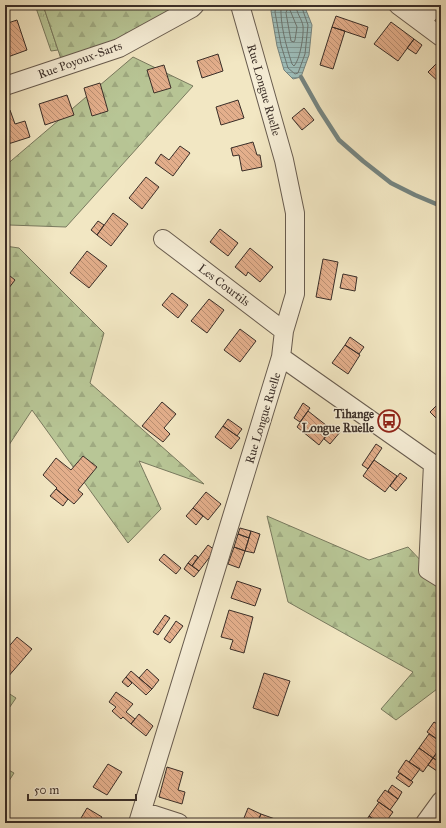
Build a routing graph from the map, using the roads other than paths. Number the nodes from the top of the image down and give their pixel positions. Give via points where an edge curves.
1 (195, 5) edge
2 (240, 5) edge
3 (398, 5) edge
4 (436, 5) edge
5 (421, 22) junction
6 (441, 37) edge
7 (5, 86) edge
8 (163, 239) dead end
9 (284, 331) junction
10 (281, 357) junction
11 (437, 461) edge
12 (441, 578) edge
13 (441, 801) edge
14 (140, 817) edge
15 (179, 823) edge
16 (425, 823) edge

1 - 7 street, Rue Poyoux-Sarts via 119,48
2 - 9 street, Rue Longue Ruelle via 284,160 295,213 295,294
3 - 5 street
4 - 5 street
5 - 6 street
8 - 9 street, Les Courtils
9 - 10 street, Rue Longue Ruelle
10 - 11 street
10 - 14 street, Rue Longue Ruelle
11 - 12 street via 428,570
13 - 16 street
14 - 15 street

